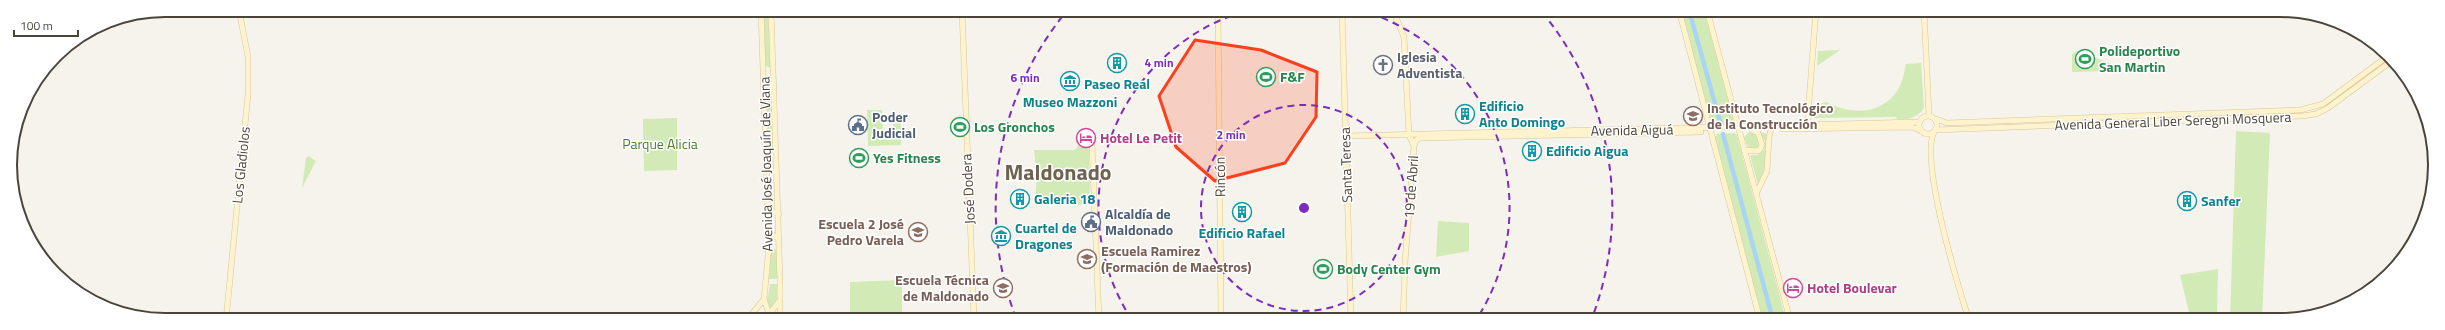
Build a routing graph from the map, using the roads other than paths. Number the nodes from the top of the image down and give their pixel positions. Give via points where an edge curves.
1 (240, 17) edge
2 (761, 17) edge
3 (771, 17) edge
4 (962, 17) edge
5 (1218, 17) edge
6 (1342, 17) edge
7 (1396, 17) edge
8 (1681, 17) edge
9 (1709, 17) edge
10 (1815, 17) edge
11 (1924, 17) edge
12 (2384, 59) edge
13 (2388, 64) edge
14 (1928, 116) junction
15 (1936, 119) junction
16 (1919, 122) junction
17 (1807, 127) junction
18 (1739, 129) junction
19 (1710, 130) junction
20 (1752, 130) junction
21 (1771, 130) junction
22 (1922, 131) junction
23 (1935, 131) junction
24 (1409, 135) junction
25 (1345, 136) junction
26 (1092, 144) dead end
27 (1414, 146) junction
28 (1744, 150) junction
29 (1931, 152) junction
30 (1756, 194) junction
31 (768, 204) junction
32 (779, 214) junction
33 (768, 232) junction
34 (780, 242) junction
35 (769, 246) junction
36 (764, 299) junction
37 (780, 300) junction
38 (227, 313) edge
39 (753, 313) edge
40 (767, 313) edge
41 (772, 313) edge
42 (780, 313) edge
43 (974, 313) edge
44 (1099, 313) edge
45 (1221, 313) edge
46 (1351, 313) edge
47 (1403, 313) edge
48 (1758, 313) edge
49 (1788, 313) edge
50 (1967, 313) edge

1 - 38 street, Los Gladiolos via 248,57 248,94
2 - 31 street, Avenida José Joaquín de Viana
3 - 32 street, Avenida José Joaquín de Viana
4 - 43 street, José Dodera
5 - 45 street, Rincón
6 - 25 street, Santa Teresa
7 - 24 street, 19 de Abril via 1404,37
8 - 19 street
9 - 18 street
10 - 17 street
11 - 14 street
12 - 15 street, Avenida General Liber Seregni Mosquera via 2323,104 2300,110 1947,123
13 - 23 street, Avenida General Liber Seregni Mosquera via 2316,114
14 - 15 street
14 - 16 street
15 - 23 street
16 - 17 street, Avenida Aiguá
16 - 22 street
17 - 18 street, Avenida Aiguá
17 - 21 street, Avenida Aiguá
17 - 22 street, Avenida Aiguá via 1912,127
18 - 19 street, Avenida Aiguá
18 - 20 street, Avenida Aiguá
18 - 28 street
19 - 24 street, Avenida Aiguá
19 - 27 street, Avenida Aiguá via 1420,138
19 - 48 street
20 - 21 street, Avenida Aiguá
20 - 28 street via 1758,133 1762,146 1759,151
21 - 30 street via 1767,171
22 - 23 street
22 - 29 street
23 - 29 street
24 - 25 street, Avenida Aiguá
24 - 27 street, 19 de Abril
25 - 46 street, Santa Teresa
26 - 44 street
27 - 47 street, 19 de Abril
28 - 30 street
29 - 50 street via 1940,219
30 - 49 street
31 - 32 street via 772,211
31 - 33 street, Avenida José Joaquín de Viana
32 - 34 street, Avenida José Joaquín de Viana
33 - 34 street
33 - 35 street, Avenida José Joaquín de Viana
34 - 35 street via 775,249
34 - 37 street, Avenida José Joaquín de Viana
35 - 36 street, Avenida José Joaquín de Viana
36 - 39 street
36 - 40 street, Avenida José Joaquín de Viana
37 - 41 street, Avenida José Joaquín de Viana
37 - 42 street, Avenida José Joaquín de Viana

